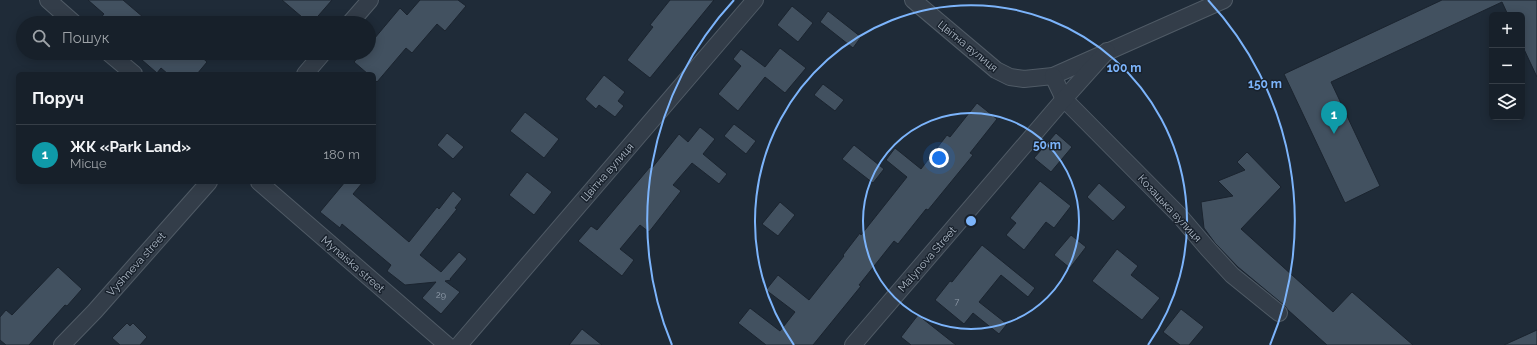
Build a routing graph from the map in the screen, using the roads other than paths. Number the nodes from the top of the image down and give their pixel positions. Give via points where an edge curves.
1 (48, 0) edge
2 (370, 0) edge
3 (755, 0) edge
4 (913, 0) edge
5 (1224, 0) edge
6 (66, 16) edge
7 (356, 16) edge
8 (1107, 51) junction
9 (117, 60) edge
10 (318, 60) edge
11 (132, 72) edge
12 (307, 72) edge
13 (1054, 76) junction
14 (1064, 100) junction
15 (207, 184) edge
16 (260, 184) edge
17 (1279, 313) dead end
18 (62, 345) edge
19 (447, 345) edge
20 (459, 345) edge
21 (854, 345) edge

1 - 6 street
2 - 7 street
3 - 20 street, Цвітна вулиця
4 - 13 street, Цвітна вулиця via 996,70 1010,77 1024,79
5 - 8 street, Цвітна вулиця
8 - 13 street, Цвітна вулиця
8 - 14 street, Malynova Street
9 - 11 street
10 - 12 street
13 - 14 street
14 - 17 street, Козацька вулиця via 1179,215 1232,275
14 - 21 street, Malynova Street
15 - 18 street, Vyshneva street
16 - 19 street, Mynaiska street

